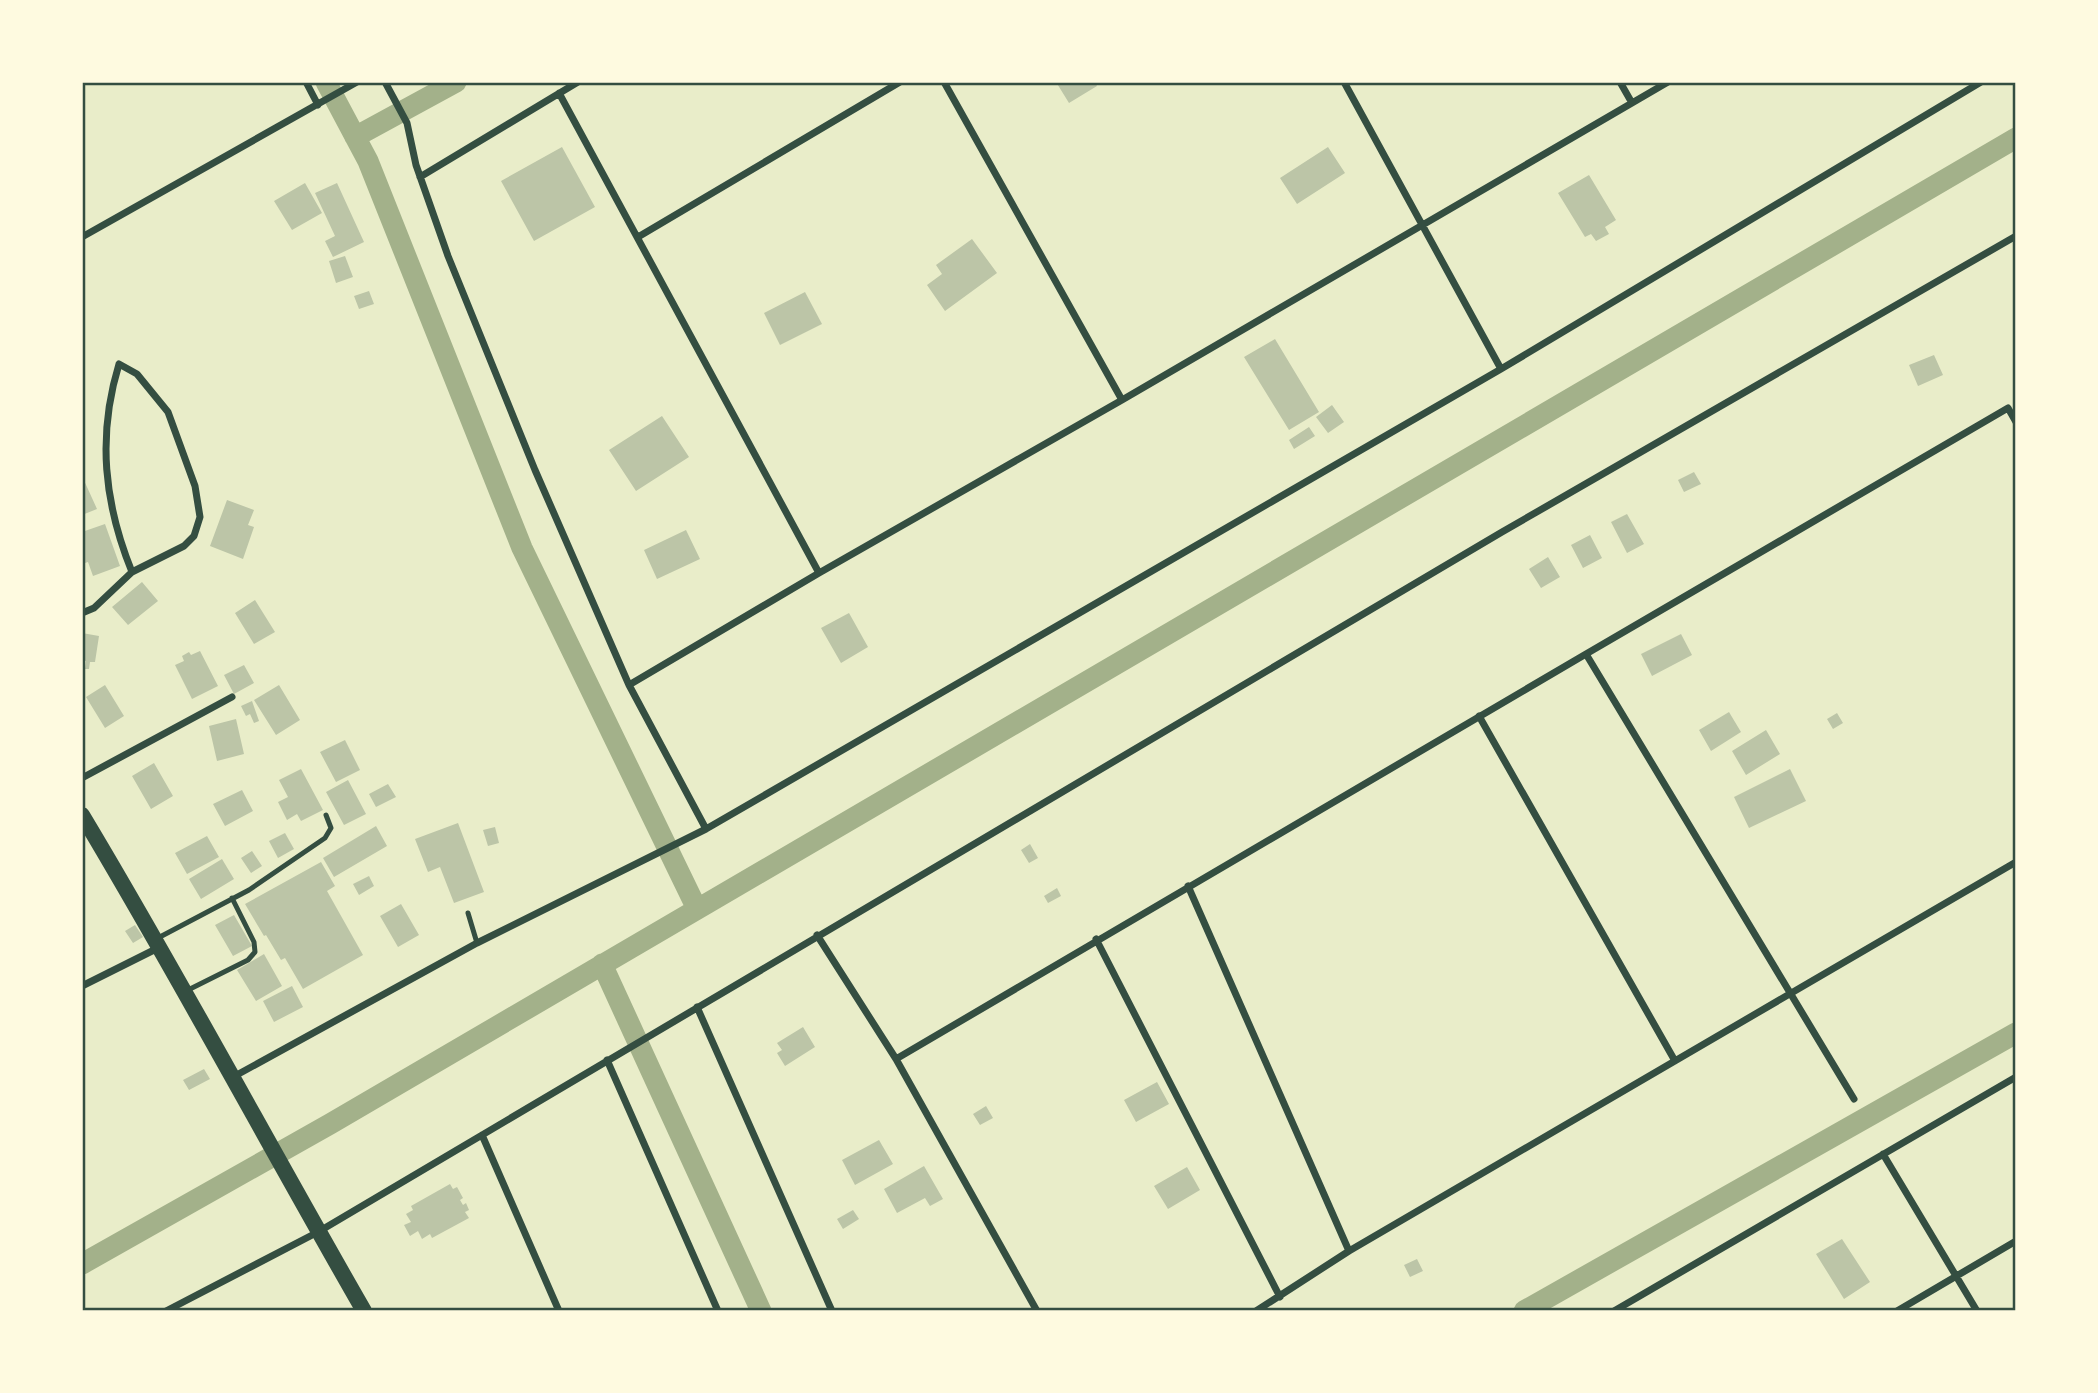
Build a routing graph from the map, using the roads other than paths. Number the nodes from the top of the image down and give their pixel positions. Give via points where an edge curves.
1 (306, 82) edge
2 (357, 82) edge
3 (385, 82) edge
4 (578, 82) edge
5 (900, 82) edge
6 (944, 82) edge
7 (1344, 82) edge
8 (1620, 82) edge
9 (1668, 82) edge
10 (1980, 82) edge
11 (559, 93) junction
12 (1632, 103) junction
13 (317, 105) junction
14 (420, 177) junction
15 (1424, 225) junction
16 (2016, 236) edge
17 (82, 237) edge
18 (638, 237) junction
19 (1501, 369) junction
20 (1122, 400) junction
21 (2016, 403) edge
22 (2008, 408) junction
23 (2016, 422) edge
24 (131, 572) junction
25 (819, 573) junction
26 (82, 613) edge
27 (1586, 654) junction
28 (629, 685) junction
29 (232, 697) dead end
30 (1479, 716) junction
31 (82, 778) edge
32 (82, 815) edge
33 (326, 815) dead end
34 (706, 830) junction
35 (2016, 862) edge
36 (1188, 886) junction
37 (232, 898) junction
38 (468, 913) dead end
39 (817, 936) junction
40 (1096, 939) junction
41 (159, 943) junction
42 (478, 943) junction
43 (82, 986) edge
44 (185, 991) junction
45 (1792, 993) junction
46 (697, 1007) junction
47 (895, 1059) junction
48 (607, 1060) junction
49 (1675, 1061) junction
50 (232, 1077) junction
51 (2016, 1077) edge
52 (1854, 1099) dead end
53 (482, 1135) junction
54 (1883, 1154) junction
55 (318, 1231) junction
56 (2016, 1241) edge
57 (1349, 1251) junction
58 (1956, 1275) junction
59 (1280, 1297) junction
60 (166, 1311) edge
61 (364, 1311) edge
62 (559, 1311) edge
63 (718, 1311) edge
64 (832, 1311) edge
65 (1037, 1311) edge
66 (1256, 1311) edge
67 (1614, 1311) edge
68 (1897, 1311) edge
69 (1977, 1311) edge

1 - 13 street
2 - 13 street
3 - 14 street via 407,123
4 - 11 street
5 - 18 street
6 - 20 street
7 - 15 street
8 - 12 street
9 - 12 street
10 - 19 street
11 - 14 street
11 - 18 street
12 - 15 street
13 - 17 street
14 - 28 street via 535,470
15 - 19 street
15 - 20 street
16 - 39 street via 1502,532
18 - 25 street
19 - 34 street
20 - 25 street
21 - 22 street
22 - 23 street
22 - 27 street
24 - 24 street via 108,497 105,438 119,364 137,374 167,412 195,486 200,517 194,536 184,546
24 - 26 street via 94,608
25 - 28 street
27 - 30 street
27 - 45 street
28 - 34 street
29 - 31 street
30 - 36 street
30 - 49 street
32 - 41 main road
33 - 37 lane via 331,828 325,838
34 - 42 street
35 - 45 street
36 - 40 street
36 - 57 street
37 - 41 lane
37 - 44 lane via 256,947 253,956
38 - 42 lane
39 - 46 street
39 - 47 street
40 - 47 street
40 - 59 street
41 - 43 street
41 - 44 main road
42 - 50 street
44 - 50 main road
45 - 49 street
45 - 52 street
46 - 48 street
46 - 64 street
47 - 65 street
48 - 53 street
48 - 63 street
49 - 57 street
50 - 55 main road
51 - 54 street
53 - 55 street
53 - 62 street
54 - 58 street
54 - 67 street
55 - 60 street
55 - 61 main road
56 - 58 street
57 - 59 street
58 - 68 street
58 - 69 street
59 - 66 street

